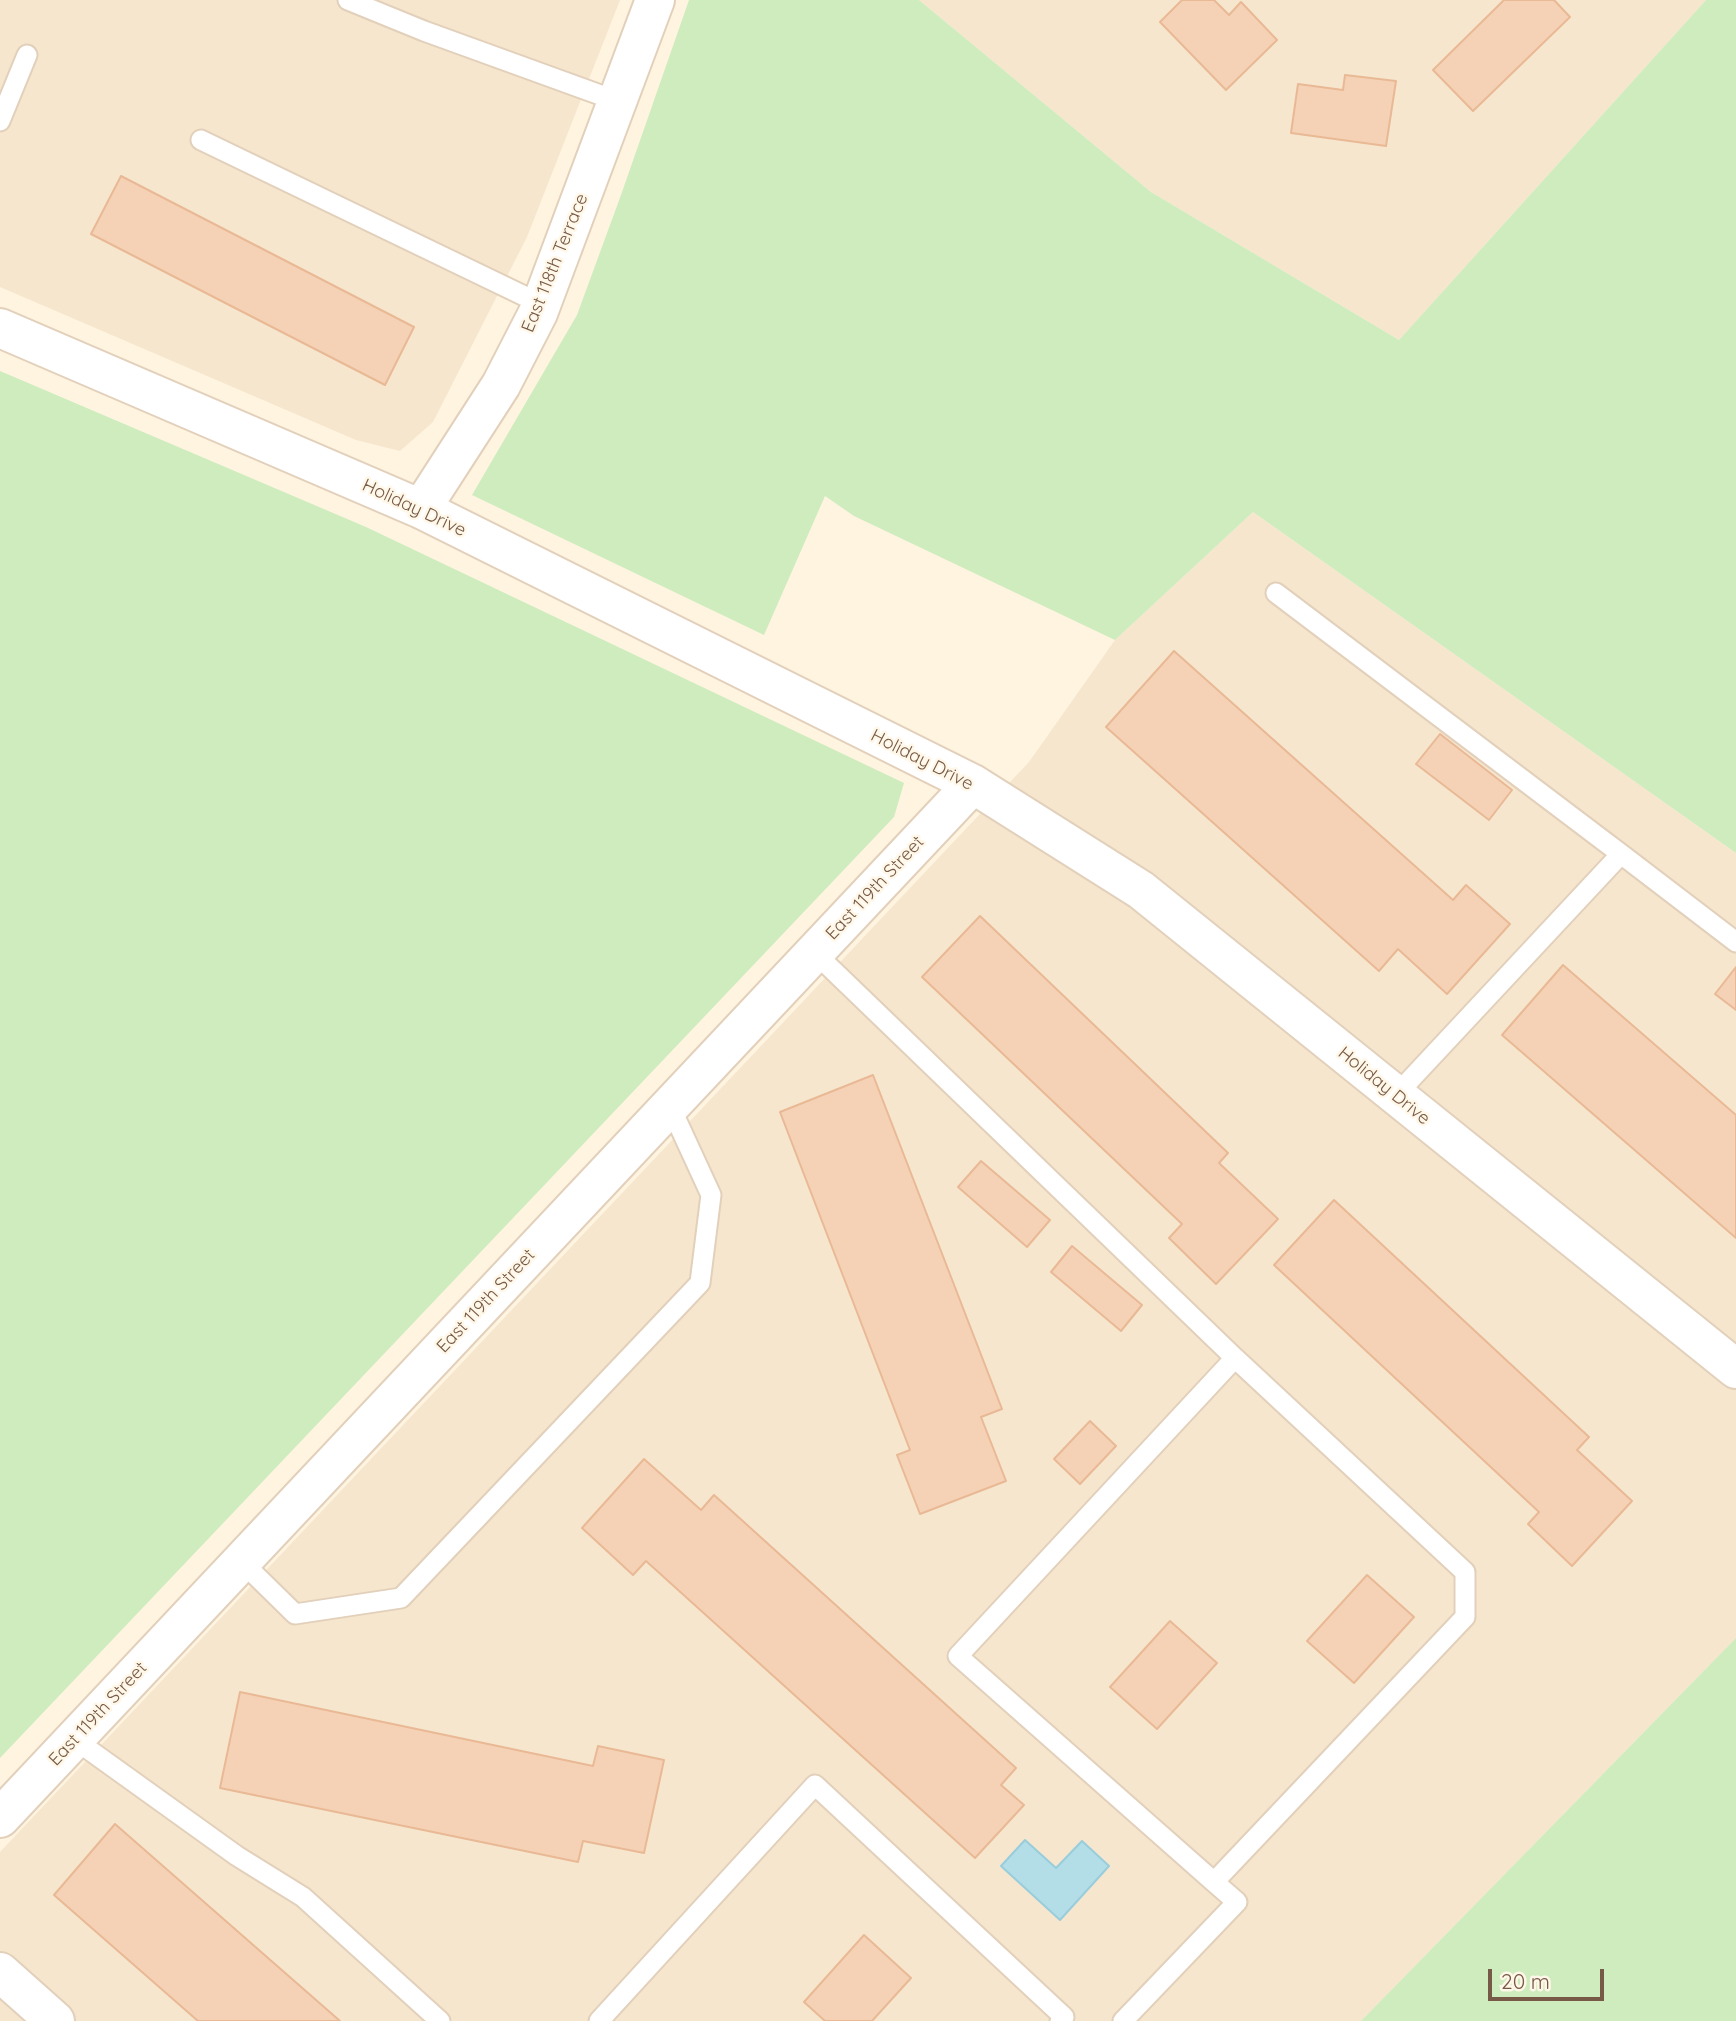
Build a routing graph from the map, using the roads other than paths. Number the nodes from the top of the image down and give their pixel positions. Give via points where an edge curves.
1 (348, 0) edge
2 (654, 0) edge
3 (27, 55) dead end
4 (617, 101) junction
5 (0, 121) edge
6 (201, 140) dead end
7 (541, 304) junction
8 (0, 328) edge
9 (421, 509) junction
10 (1276, 593) dead end
11 (973, 784) junction
12 (1620, 854) junction
13 (1736, 942) edge
14 (814, 952) junction
15 (1396, 1095) junction
16 (670, 1106) junction
17 (1235, 1359) junction
18 (1736, 1369) edge
19 (241, 1561) junction
20 (74, 1739) junction
21 (0, 1818) edge
22 (1214, 1882) junction
23 (0, 1972) edge
24 (1065, 2020) edge
25 (55, 2021) edge
26 (440, 2021) edge
27 (599, 2021) edge
28 (1123, 2021) edge

1 - 4 lane
2 - 4 street, East 118th Terrace
3 - 5 lane
4 - 7 street, East 118th Terrace
6 - 7 lane
7 - 9 street, East 118th Terrace via 501,386
8 - 9 street, Holiday Drive
9 - 11 street, Holiday Drive
10 - 12 lane
11 - 14 street, East 119th Street
11 - 15 street, Holiday Drive via 1141,890
12 - 13 lane
12 - 15 lane
14 - 16 street, East 119th Street
14 - 17 lane
15 - 18 street, Holiday Drive
16 - 19 street, East 119th Street
16 - 19 lane via 711,1195 700,1283 401,1598 295,1614
17 - 22 lane via 1465,1572 1465,1617
17 - 22 lane via 958,1656
19 - 20 street, East 119th Street
20 - 21 street, East 119th Street
20 - 26 lane via 237,1856 303,1897
22 - 28 lane via 1237,1902
23 - 25 street
24 - 27 lane via 815,1785

